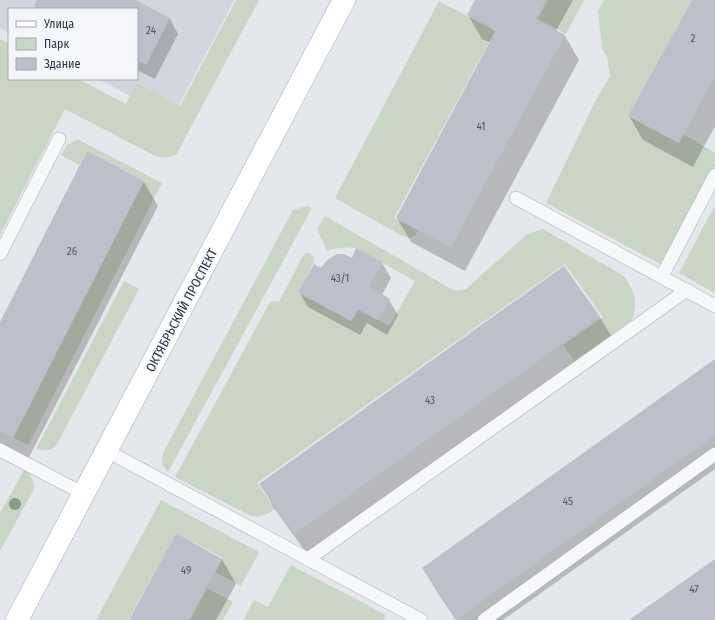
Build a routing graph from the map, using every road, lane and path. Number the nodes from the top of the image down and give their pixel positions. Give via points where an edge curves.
1 (344, 0) edge
2 (59, 139) dead end
3 (715, 175) edge
4 (516, 198) dead end
5 (0, 254) edge
6 (662, 276) junction
7 (687, 290) junction
8 (715, 306) edge
9 (0, 450) edge
10 (106, 451) junction
11 (715, 454) edge
12 (84, 494) junction
13 (308, 559) junction
14 (17, 620) edge
15 (421, 620) edge
16 (484, 620) edge

1 - 10 main road, ОКТЯБРЬСКИЙ ПРОСПЕКТ
2 - 5 lane
3 - 6 lane
4 - 6 lane
6 - 7 lane
7 - 8 lane
7 - 13 lane
9 - 12 lane
10 - 12 main road, ОКТЯБРЬСКИЙ ПРОСПЕКТ
10 - 13 lane
11 - 16 lane
12 - 14 main road, ОКТЯБРЬСКИЙ ПРОСПЕКТ
13 - 15 lane

